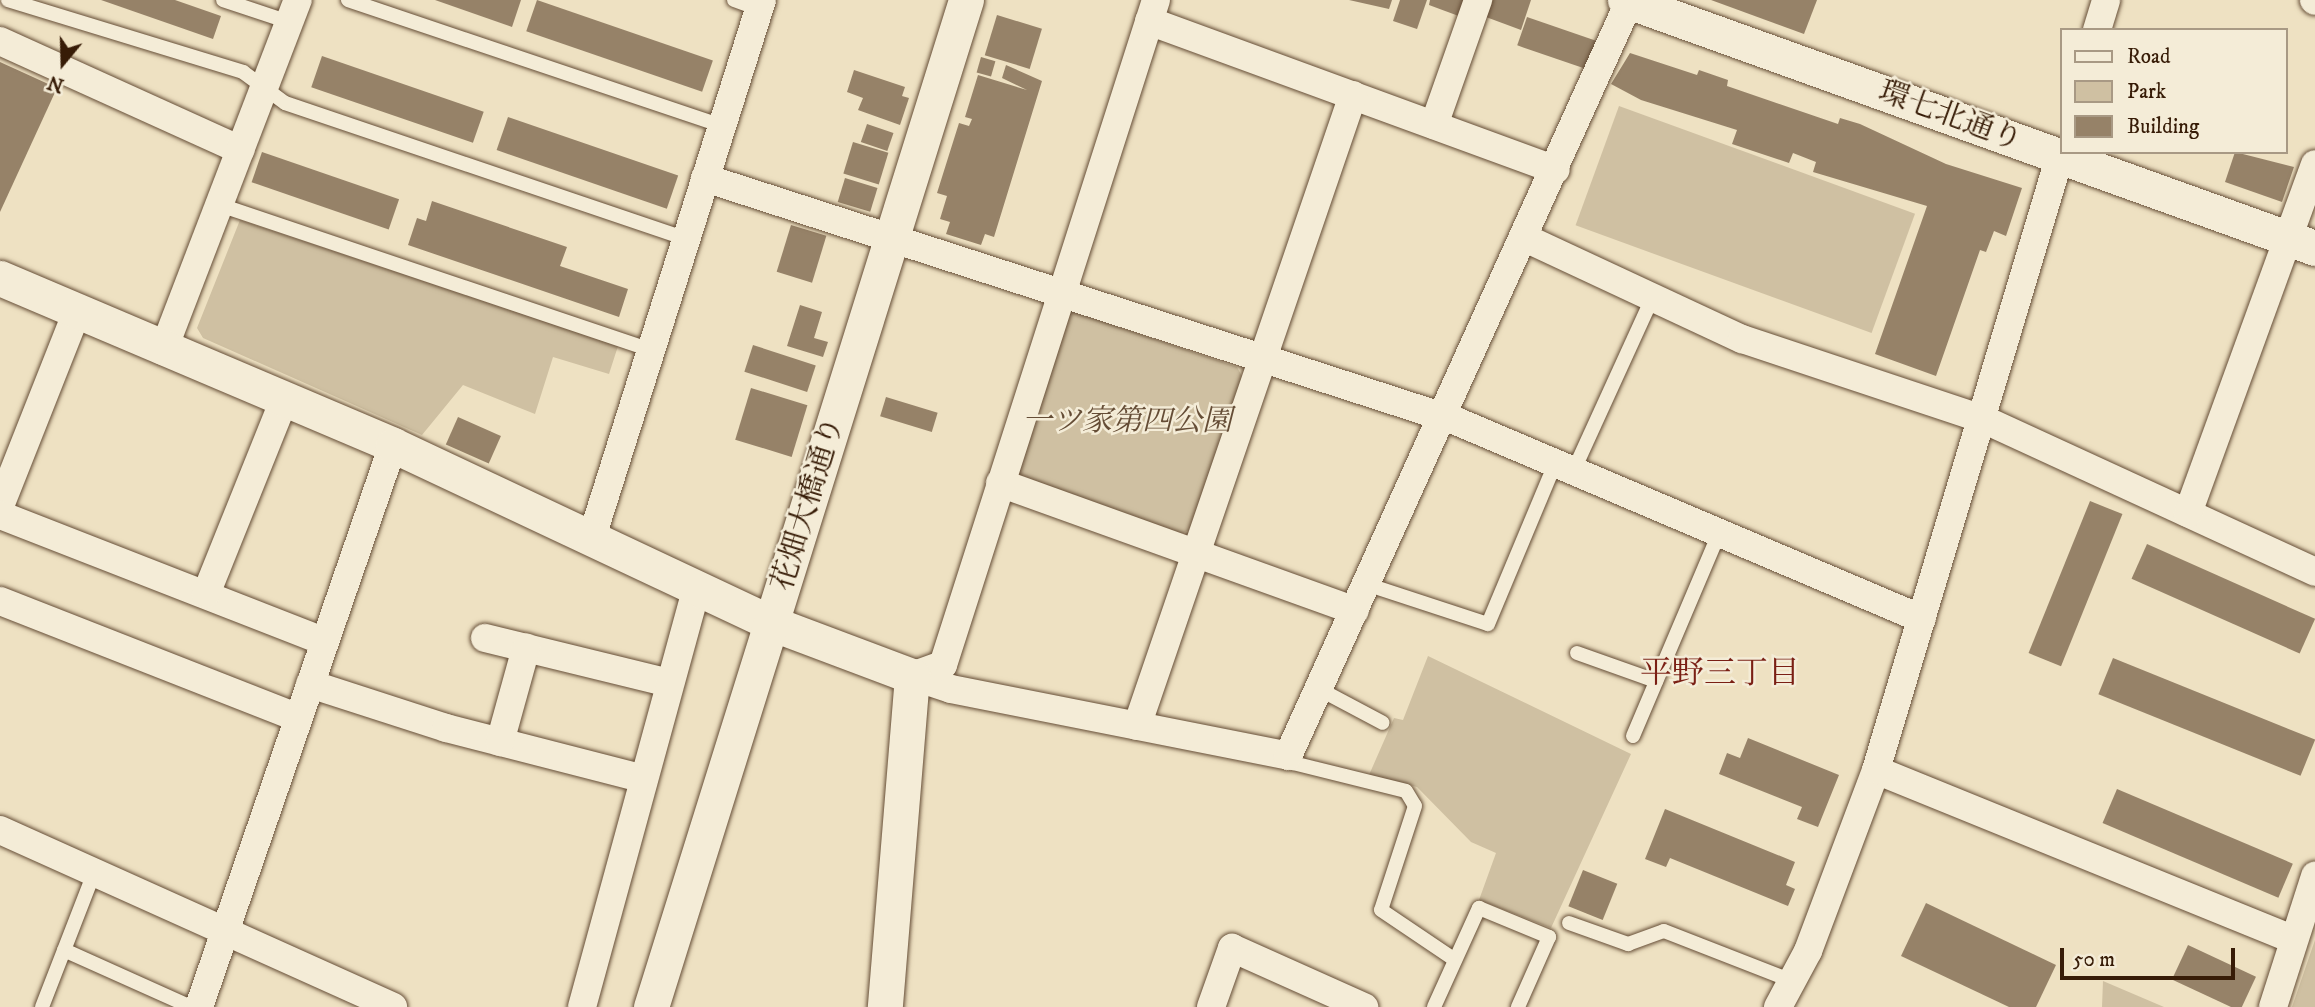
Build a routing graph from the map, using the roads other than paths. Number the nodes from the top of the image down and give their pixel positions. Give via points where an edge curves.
1 (8, 0) edge
2 (223, 0) edge
3 (348, 0) edge
4 (966, 0) edge
5 (1478, 0) edge
6 (2106, 0) edge
7 (1628, 1) edge
8 (752, 3) edge
9 (1153, 10) edge
10 (294, 11) edge
11 (2098, 28) edge
12 (0, 41) edge
13 (264, 87) junction
14 (1353, 95) junction
15 (1434, 125) junction
16 (722, 126) junction
17 (240, 150) junction
18 (2060, 154) edge
19 (2061, 154) edge
20 (2315, 164) edge
21 (1556, 170) junction
22 (705, 178) junction
23 (220, 205) junction
24 (1523, 237) junction
25 (686, 239) junction
26 (891, 240) junction
27 (2301, 243) edge
28 (0, 278) edge
29 (1061, 295) junction
30 (1652, 299) junction
31 (76, 314) junction
32 (650, 350) junction
33 (163, 351) junction
34 (1261, 362) junction
35 (284, 400) junction
36 (1442, 417) junction
37 (1985, 420) junction
38 (393, 445) junction
39 (1564, 468) junction
40 (1000, 483) junction
41 (0, 506) edge
42 (2188, 513) junction
43 (0, 515) edge
44 (1719, 533) junction
45 (591, 540) junction
46 (1195, 553) junction
47 (2315, 572) edge
48 (1366, 584) junction
49 (696, 589) junction
50 (206, 594) junction
51 (0, 601) edge
52 (1355, 611) junction
53 (1922, 619) junction
54 (771, 623) junction
55 (485, 638) dead end
56 (324, 641) junction
57 (526, 648) junction
58 (1577, 653) dead end
59 (912, 676) junction
60 (1656, 681) junction
61 (670, 683) junction
62 (310, 684) junction
63 (1319, 689) junction
64 (298, 718) junction
65 (1383, 723) dead end
66 (1137, 726) junction
67 (1633, 736) dead end
68 (500, 742) junction
69 (1288, 756) junction
70 (1875, 770) junction
71 (644, 779) junction
72 (0, 830) edge
73 (94, 873) junction
74 (2315, 876) edge
75 (1569, 923) dead end
76 (226, 931) junction
77 (2294, 940) junction
78 (64, 950) junction
79 (1455, 960) junction
80 (1792, 981) junction
81 (41, 1007) edge
82 (191, 1007) edge
83 (200, 1007) edge
84 (393, 1007) edge
85 (582, 1007) edge
86 (651, 1007) edge
87 (886, 1007) edge
88 (1211, 1007) edge
89 (1364, 1007) edge
90 (1434, 1007) edge
91 (1518, 1007) edge
92 (1778, 1007) edge
93 (2273, 1007) edge

1 - 13 lane via 243,72
2 - 10 lane
3 - 16 lane
4 - 26 street, 花畑大橋通り
5 - 15 street
6 - 11 street
7 - 18 street, 環七北通り
7 - 21 street
8 - 16 street
9 - 14 street
9 - 29 street
10 - 13 street
12 - 17 street
13 - 17 street
13 - 25 lane via 285,103
14 - 15 street
14 - 34 street
15 - 21 street
16 - 22 street
17 - 23 street
19 - 27 street, 環七北通り
19 - 37 street
20 - 27 street
21 - 24 street
22 - 25 street
22 - 26 street
23 - 32 lane
23 - 33 street
24 - 30 street
24 - 36 street
25 - 32 street
26 - 29 street
26 - 54 street, 花畑大橋通り
27 - 42 street
28 - 31 street
29 - 34 street
29 - 40 street
30 - 37 street via 1724,326 1742,339
30 - 39 lane
31 - 33 street
31 - 41 street
32 - 45 street
33 - 35 street
34 - 36 street
34 - 46 street
35 - 38 street
35 - 50 street
36 - 39 street
36 - 48 street
37 - 42 street
37 - 53 street
38 - 45 street
38 - 56 street
39 - 44 street
39 - 48 lane via 1488,624
40 - 46 street
40 - 59 street via 943,665
42 - 47 street
43 - 50 street
44 - 53 street
44 - 60 lane
45 - 49 street
46 - 52 street
46 - 66 street
48 - 52 street
49 - 54 street
49 - 61 street
50 - 56 street
51 - 64 street
52 - 63 street
53 - 70 street
54 - 59 street
54 - 86 street, 花畑大橋通り
55 - 57 street
56 - 62 street
57 - 61 street
57 - 68 street
58 - 60 lane
59 - 66 street via 951,690
59 - 87 street
60 - 67 lane
61 - 71 street
62 - 64 street
62 - 68 street
63 - 65 lane
63 - 69 street
64 - 76 street
66 - 69 street
68 - 71 street
69 - 79 lane via 1293,763 1406,791 1415,806 1381,910
70 - 77 street
70 - 80 street
71 - 85 street
72 - 73 street
73 - 76 street
73 - 78 lane
74 - 77 street
75 - 80 lane via 1628,944 1664,931
76 - 83 street
76 - 84 street
77 - 93 street
78 - 81 lane
78 - 82 lane
79 - 90 lane
79 - 91 lane via 1479,908 1549,937
80 - 92 street
88 - 89 street via 1232,948

